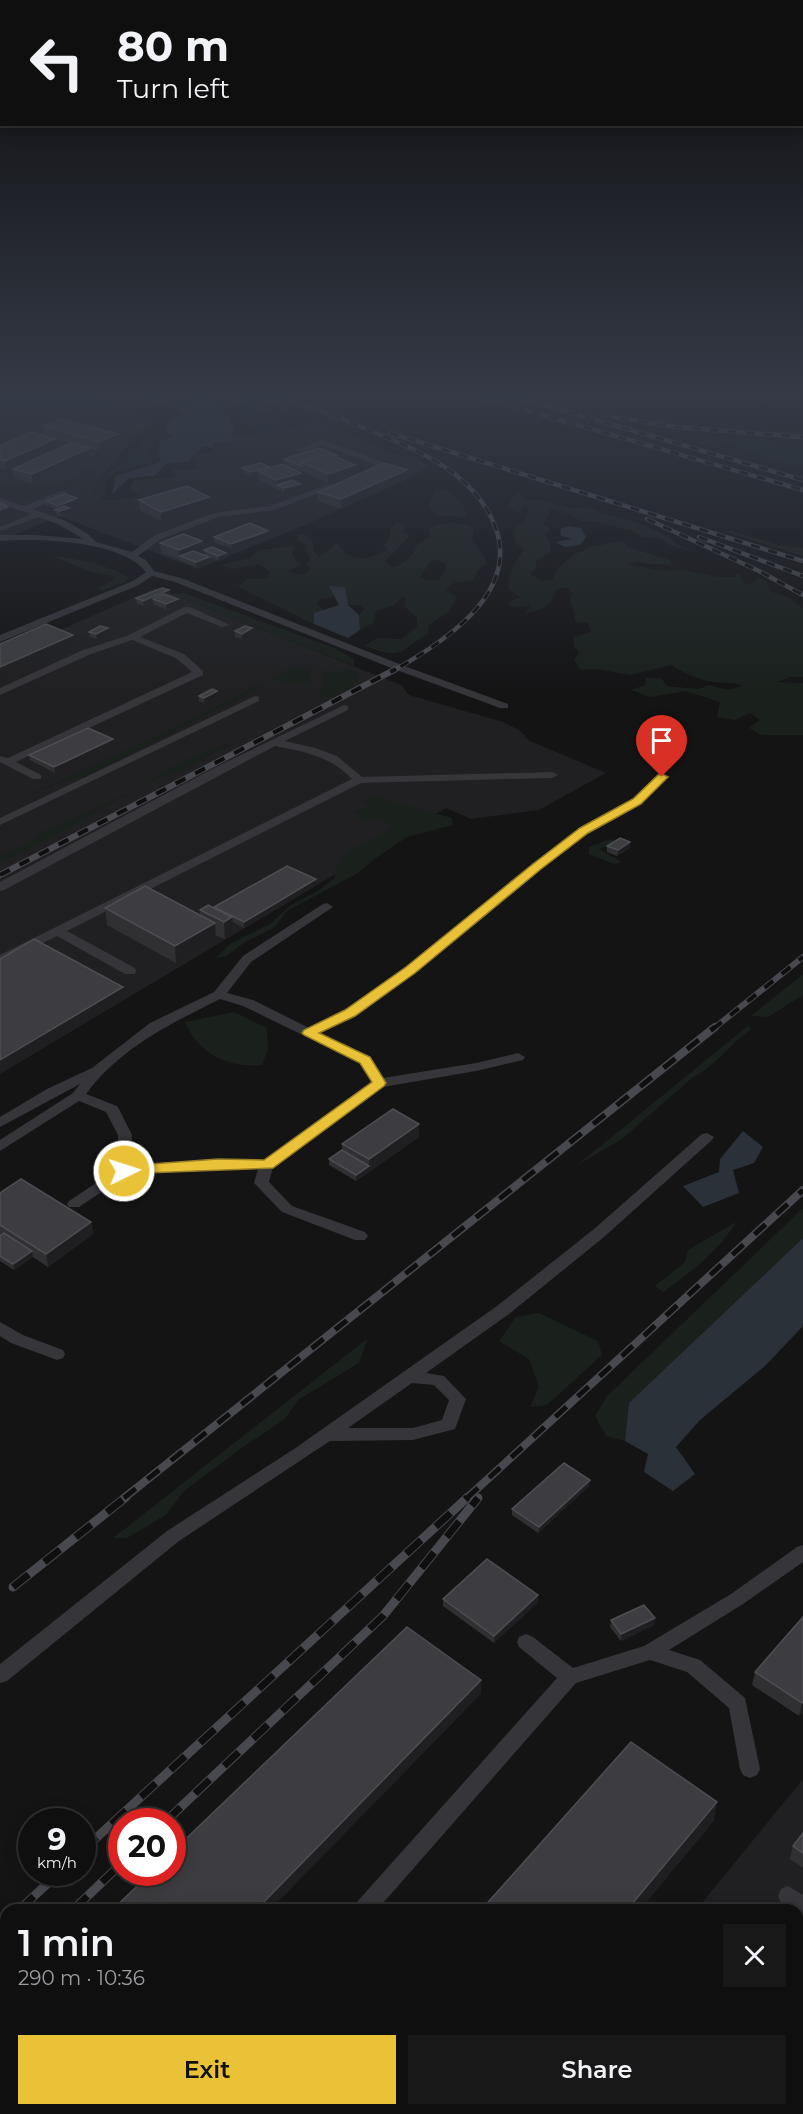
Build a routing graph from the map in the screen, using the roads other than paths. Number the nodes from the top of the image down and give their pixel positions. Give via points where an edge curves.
1 (57, 496) edge
2 (305, 496) edge
3 (0, 501) edge
4 (24, 509) junction
5 (38, 514) junction
6 (1, 533) edge
7 (94, 545) junction
8 (134, 555) junction
9 (151, 573) junction
10 (225, 625) dead end
11 (132, 637) junction
12 (0, 639) edge
13 (0, 692) edge
14 (255, 699) dead end
15 (504, 706) dead end
16 (344, 708) dead end
17 (276, 743) junction
18 (4, 760) edge
19 (552, 775) dead end
20 (37, 777) dead end
21 (662, 777) dead end
22 (359, 780) junction
23 (0, 822) edge
24 (0, 887) edge
25 (327, 907) dead end
26 (57, 931) junction
27 (0, 960) edge
28 (130, 970) dead end
29 (219, 995) junction
30 (308, 1033) junction
31 (518, 1057) dead end
32 (97, 1070) junction
33 (379, 1083) junction
34 (78, 1096) junction
35 (0, 1123) edge
36 (706, 1137) dead end
37 (0, 1146) edge
38 (267, 1165) junction
39 (124, 1171) junction
40 (74, 1204) dead end
41 (360, 1236) dead end
42 (0, 1328) edge
43 (57, 1354) dead end
44 (411, 1377) junction
45 (327, 1435) junction
46 (803, 1552) edge
47 (526, 1642) dead end
48 (650, 1652) junction
49 (0, 1675) edge
50 (570, 1677) junction
51 (750, 1769) dead end
52 (368, 1904) edge

1 - 4 lane
2 - 8 lane via 271,508 217,515 158,537
3 - 4 lane
4 - 5 lane
5 - 6 lane
5 - 7 lane via 85,534
6 - 7 lane
7 - 8 lane
8 - 9 lane via 148,565
9 - 12 lane via 136,583
9 - 15 lane
10 - 11 lane via 188,609
11 - 13 lane via 87,652
11 - 18 lane via 180,657 199,673
14 - 23 lane
16 - 17 lane
17 - 22 lane via 301,746 349,767
17 - 24 lane
18 - 20 lane
19 - 22 lane
21 - 30 lane via 637,802 584,831 537,866 410,970 350,1013
22 - 26 lane
25 - 29 lane via 248,959
26 - 27 lane
26 - 28 lane
29 - 30 lane via 248,1003
29 - 32 lane via 155,1026
30 - 33 lane via 365,1060
31 - 33 lane
32 - 34 lane
32 - 35 lane
33 - 38 lane
34 - 37 lane
34 - 39 lane via 112,1109 125,1135
36 - 44 lane via 590,1240
38 - 39 lane via 218,1164
38 - 41 lane via 261,1183 286,1209
39 - 40 lane
42 - 43 lane
44 - 45 lane
44 - 45 lane via 438,1380 458,1399 449,1425 413,1434
45 - 49 lane via 173,1536
46 - 48 lane via 737,1599
47 - 50 lane
48 - 50 lane
48 - 51 lane via 693,1666 738,1704
50 - 52 lane

